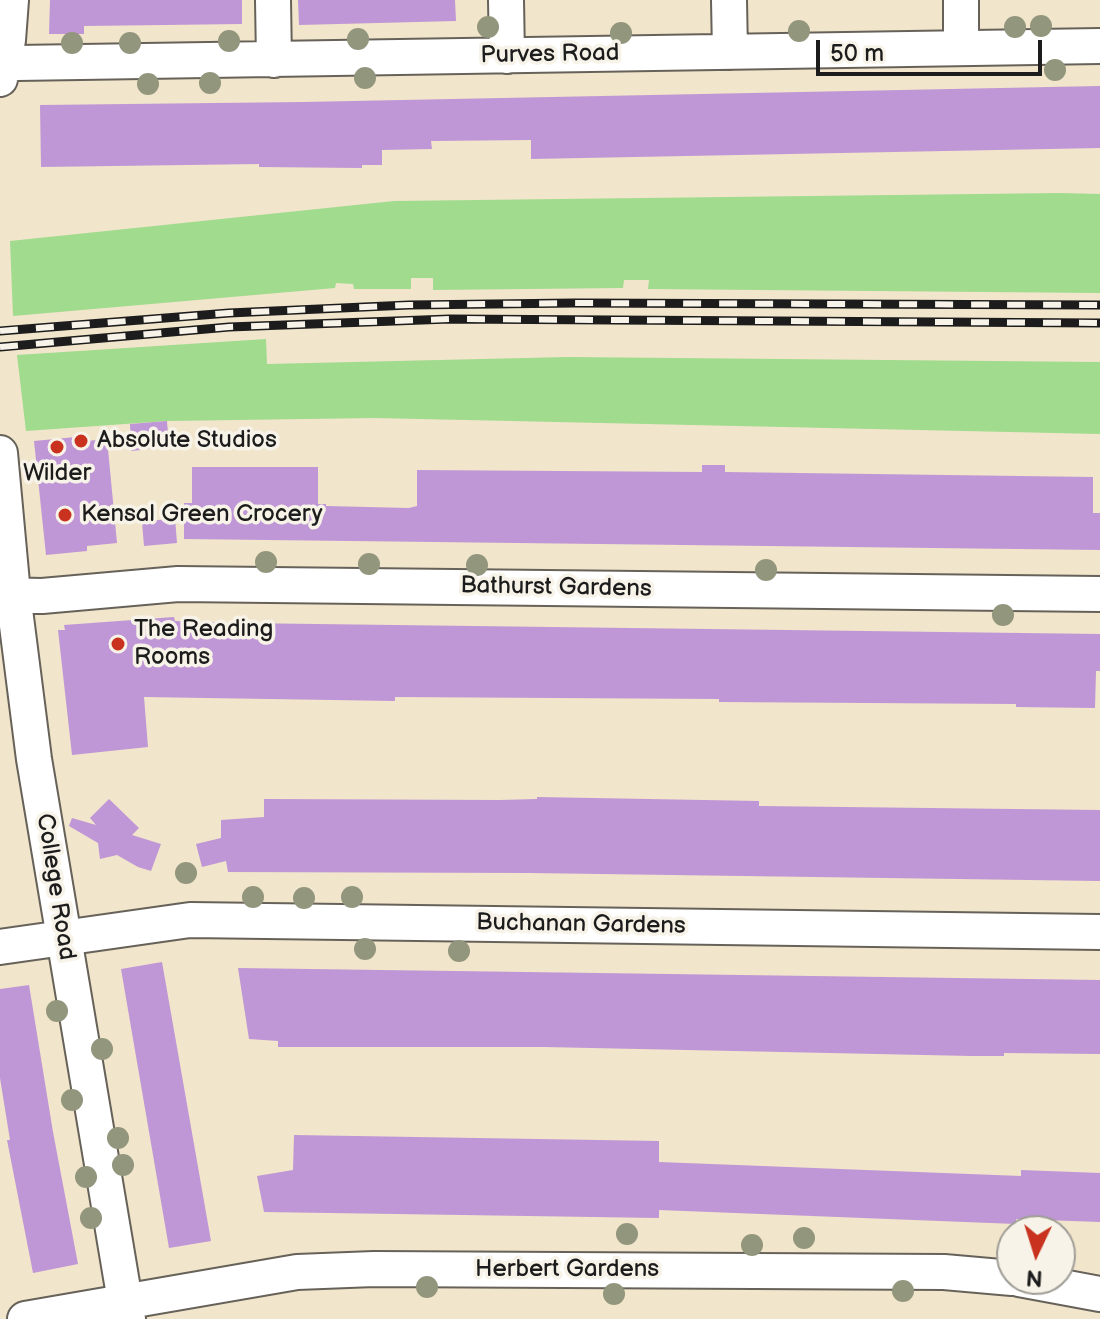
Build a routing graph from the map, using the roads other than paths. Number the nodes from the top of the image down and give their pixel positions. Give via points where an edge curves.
1 (11, 0) edge
2 (273, 0) edge
3 (506, 0) edge
4 (729, 0) edge
5 (961, 0) edge
6 (1100, 46) edge
7 (961, 48) junction
8 (730, 52) junction
9 (507, 56) junction
10 (274, 60) junction
11 (1, 71) edge
12 (0, 453) edge
13 (6, 594) edge
14 (1100, 594) edge
15 (1100, 932) edge
16 (63, 938) junction
17 (0, 947) edge
18 (996, 1277) edge
19 (1076, 1290) edge
20 (1100, 1294) edge
21 (127, 1310) edge
22 (25, 1319) edge

1 - 11 street
2 - 10 street
3 - 9 street
4 - 8 street
5 - 7 street
6 - 7 street, Purves Road
7 - 8 street, Purves Road
8 - 9 street, Purves Road
9 - 10 street, Purves Road
10 - 11 street, Purves Road via 17,63
12 - 13 street, College Road
13 - 14 street, Bathurst Gardens via 178,584
13 - 16 street, College Road
15 - 16 street, Buchanan Gardens via 190,920
16 - 17 street, Buchanan Gardens
16 - 21 street, College Road
18 - 21 street, Herbert Gardens via 374,1269 297,1272
19 - 20 street
21 - 22 street, Herbert Gardens

